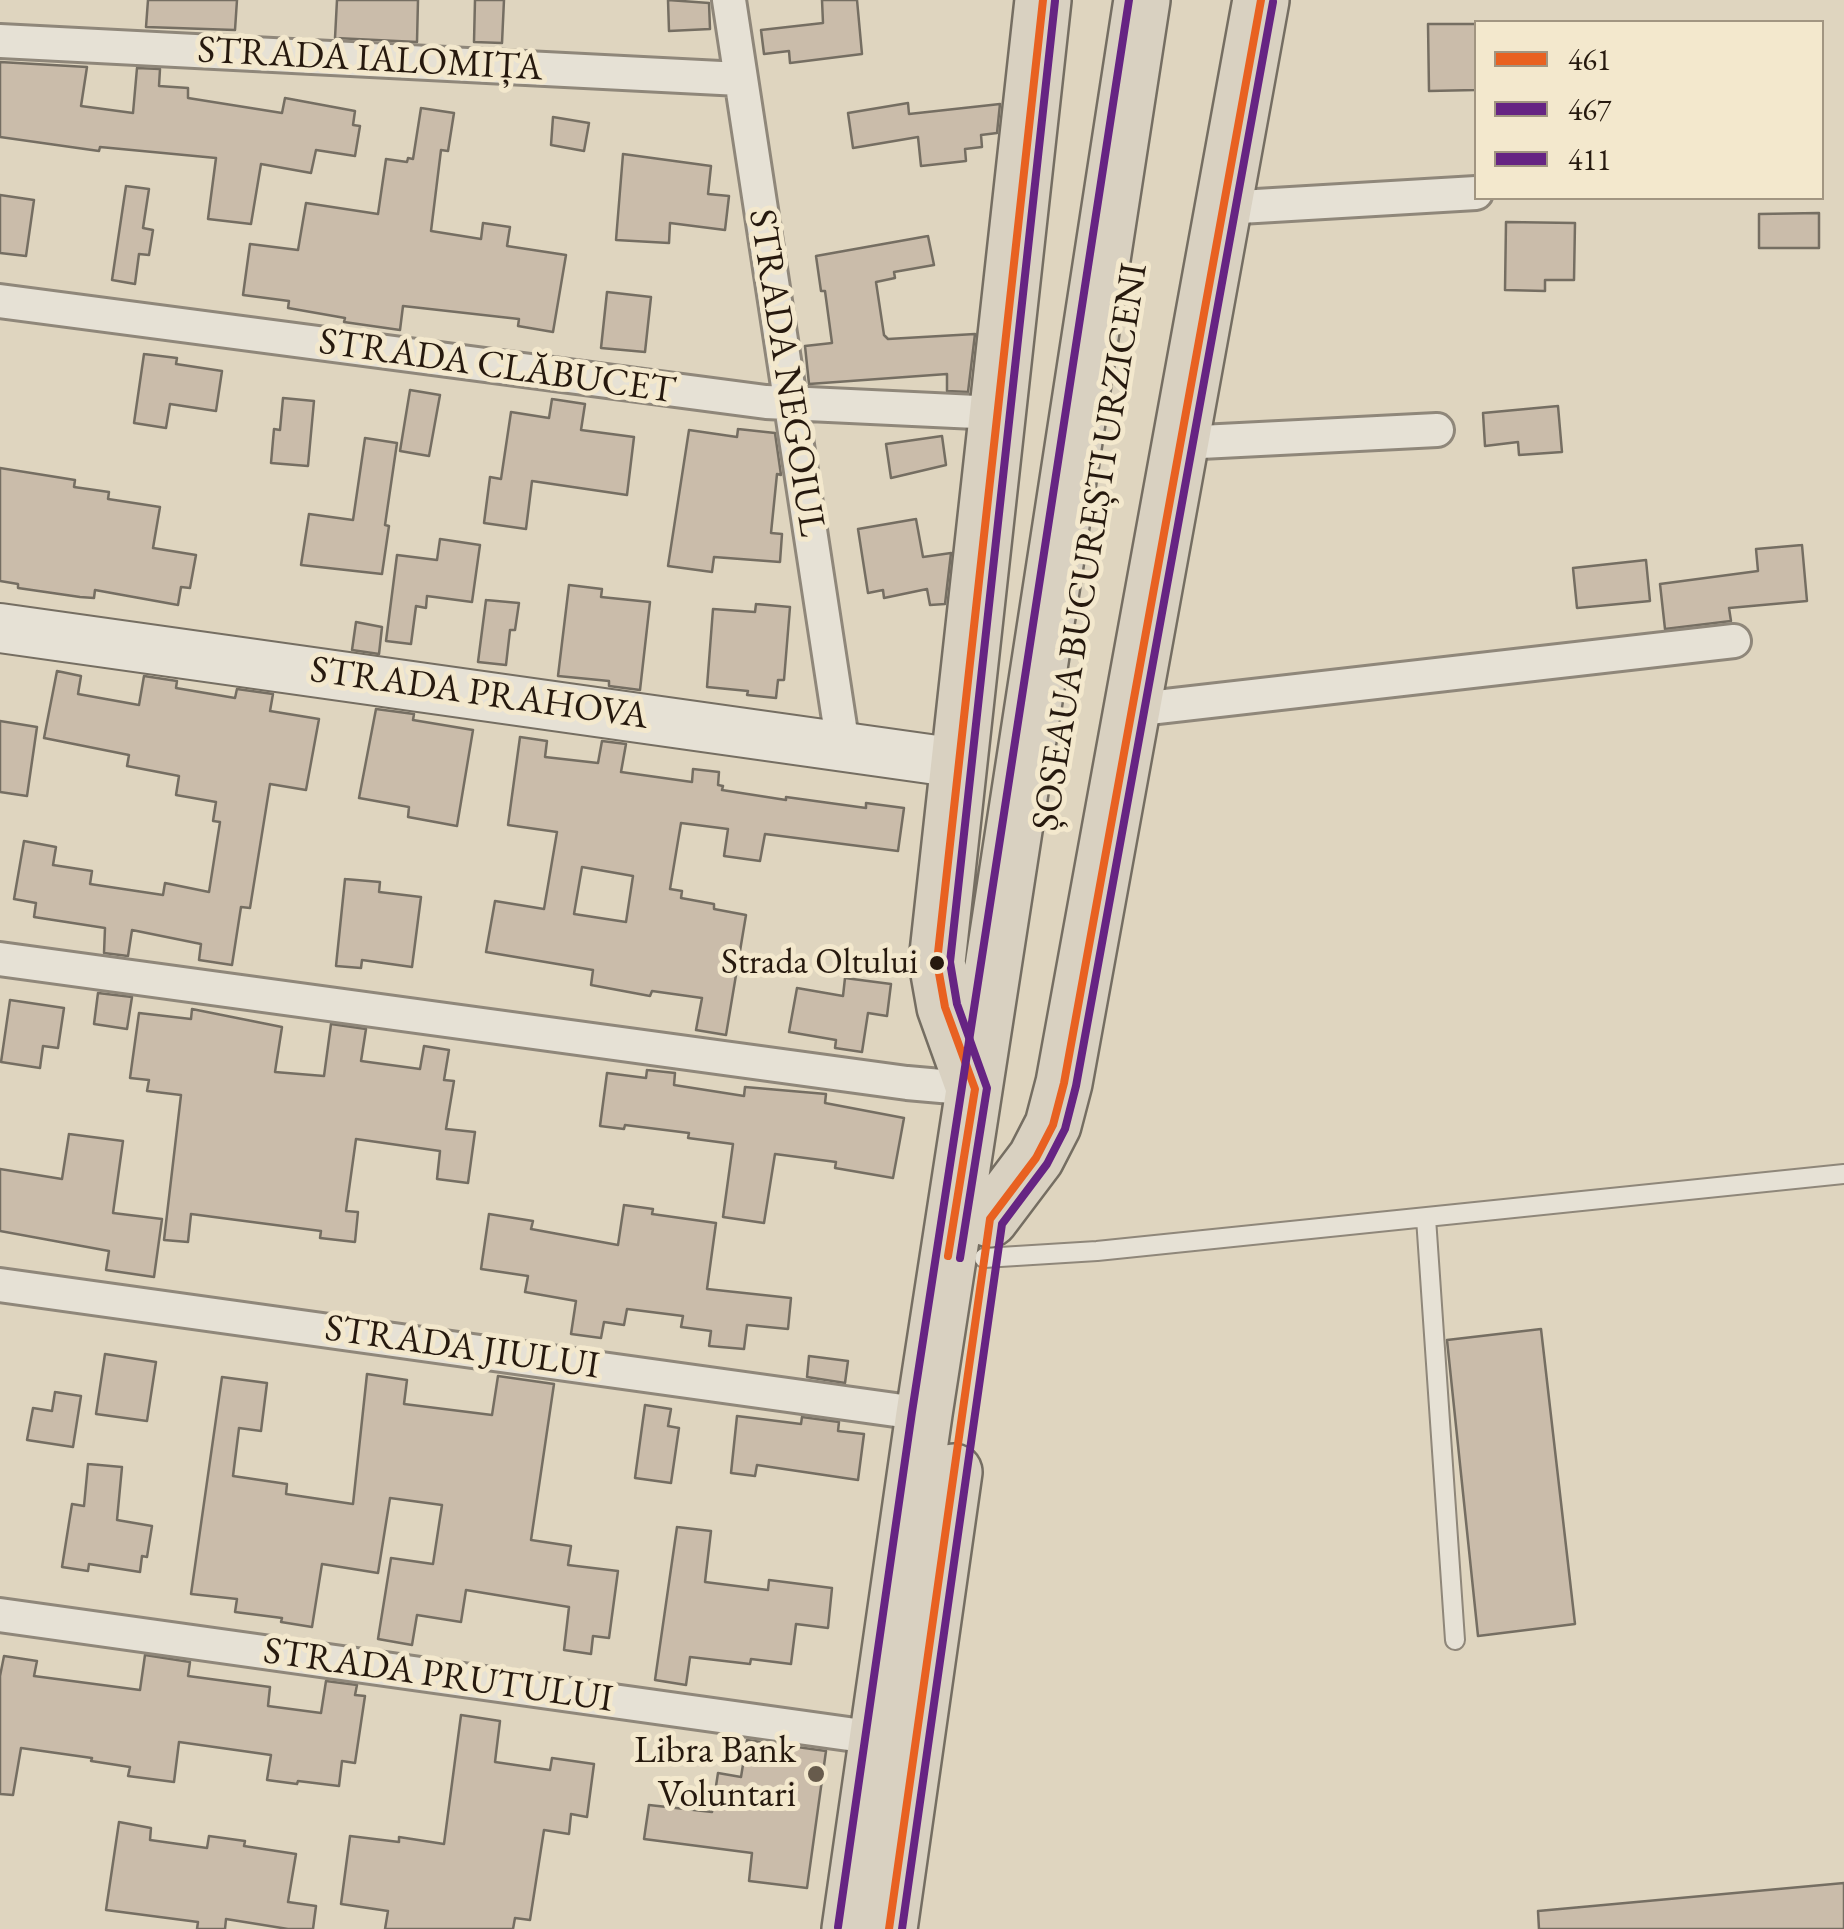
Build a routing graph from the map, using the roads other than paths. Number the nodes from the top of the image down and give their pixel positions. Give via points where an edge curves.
1 (729, 0) edge
2 (1043, 0) edge
3 (1142, 0) edge
4 (1174, 0) edge
5 (1261, 0) edge
6 (0, 40) edge
7 (740, 79) junction
8 (1474, 193) edge
9 (1222, 208) junction
10 (0, 301) edge
11 (792, 404) junction
12 (996, 413) junction
13 (1437, 430) dead end
14 (1180, 444) junction
15 (0, 628) edge
16 (1734, 640) dead end
17 (1130, 710) junction
18 (843, 746) junction
19 (958, 763) junction
20 (0, 958) edge
21 (992, 1092) junction
22 (1844, 1174) edge
23 (1426, 1218) junction
24 (987, 1239) junction
25 (0, 1286) edge
26 (924, 1414) junction
27 (0, 1615) edge
28 (1455, 1640) dead end
29 (877, 1738) junction
30 (850, 1929) edge
31 (889, 1929) edge

1 - 7 street, STRADA NEGOIUL
2 - 12 highway
3 - 21 highway, ȘOSEAUA BUCUREȘTI URZICENI
4 - 21 highway, ȘOSEAUA BUCUREȘTI URZICENI
5 - 9 highway
6 - 7 street, STRADA IALOMIȚA
7 - 11 street, STRADA NEGOIUL
8 - 9 street
9 - 14 highway
10 - 11 street, STRADA CLĂBUCET
11 - 12 street, STRADA CLĂBUCET
11 - 18 street, STRADA NEGOIUL
12 - 19 highway
13 - 14 street
14 - 17 highway
15 - 18 street, STRADA PRAHOVA
16 - 17 street
17 - 24 highway via 1056,1111
18 - 19 street, STRADA PRAHOVA
19 - 21 highway via 937,962 945,1007
20 - 21 street
21 - 24 highway
21 - 26 highway
22 - 23 lane
23 - 24 lane via 1097,1251
23 - 28 lane
24 - 31 highway
25 - 26 street, STRADA JIULUI
26 - 29 highway
27 - 29 street, STRADA PRUTULUI
29 - 30 highway

